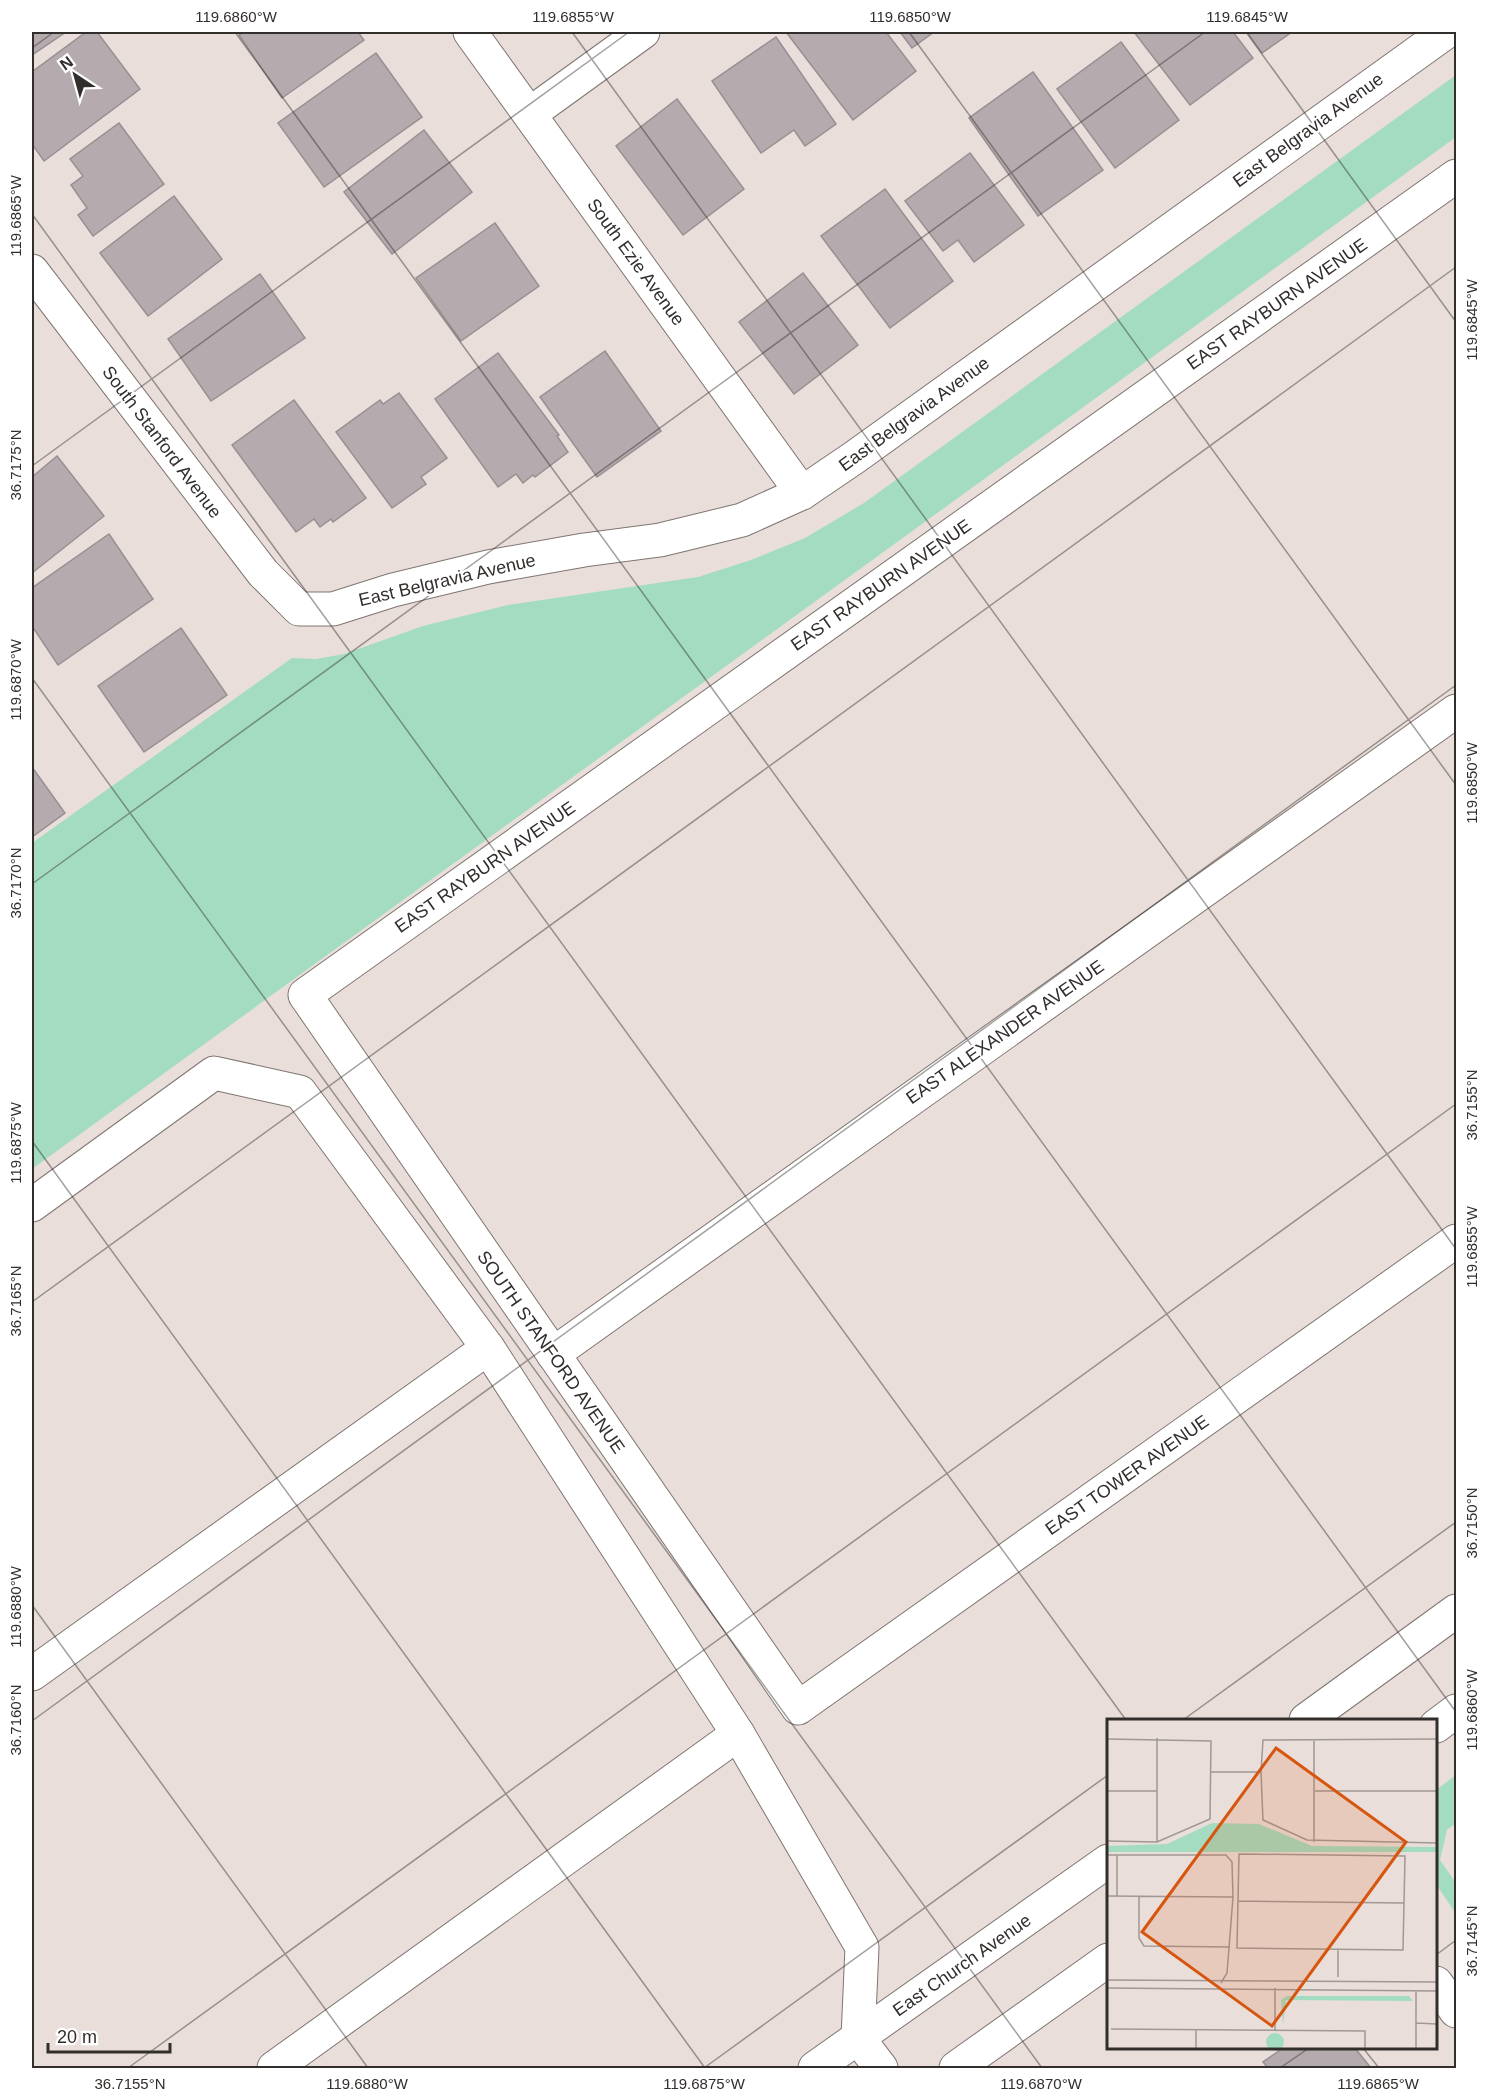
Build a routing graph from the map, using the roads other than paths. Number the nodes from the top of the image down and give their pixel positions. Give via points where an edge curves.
1 (470, 32) edge
2 (643, 32) edge
3 (1446, 32) edge
4 (531, 113) junction
5 (1456, 176) edge
6 (32, 271) edge
7 (801, 493) junction
8 (299, 609) joint
9 (1456, 711) edge
10 (305, 995) joint
11 (32, 1205) edge
12 (1456, 1241) edge
13 (489, 1348) junction
14 (553, 1354) junction
15 (1456, 1611) edge
16 (32, 1674) edge
17 (798, 1708) joint
18 (1456, 1711) edge
19 (1307, 1719) edge
20 (1437, 1725) edge
21 (738, 1734) junction
22 (1107, 1862) edge
23 (1107, 1961) edge
24 (1437, 1984) edge
25 (1456, 2011) edge
26 (858, 2037) junction
27 (274, 2068) edge
28 (816, 2068) edge
29 (881, 2068) edge
30 (956, 2068) edge

1 - 4 street, South Ezie Avenue
2 - 4 street
3 - 7 street, East Belgravia Avenue
4 - 7 street, South Ezie Avenue
5 - 10 street, EAST RAYBURN AVENUE
6 - 8 street, South Stanford Avenue via 262,573
7 - 8 street, East Belgravia Avenue via 741,520 660,540 489,567 333,609
9 - 14 street, EAST ALEXANDER AVENUE
10 - 14 street, SOUTH STANFORD AVENUE
11 - 13 street via 214,1073 300,1092
12 - 17 street, EAST TOWER AVENUE
13 - 16 street
13 - 21 street
14 - 17 street, SOUTH STANFORD AVENUE
15 - 19 street
18 - 20 street
21 - 26 street via 862,1947
21 - 27 street
22 - 26 street, East Church Avenue
23 - 30 street
24 - 25 street
26 - 28 street, East Church Avenue
26 - 29 street

